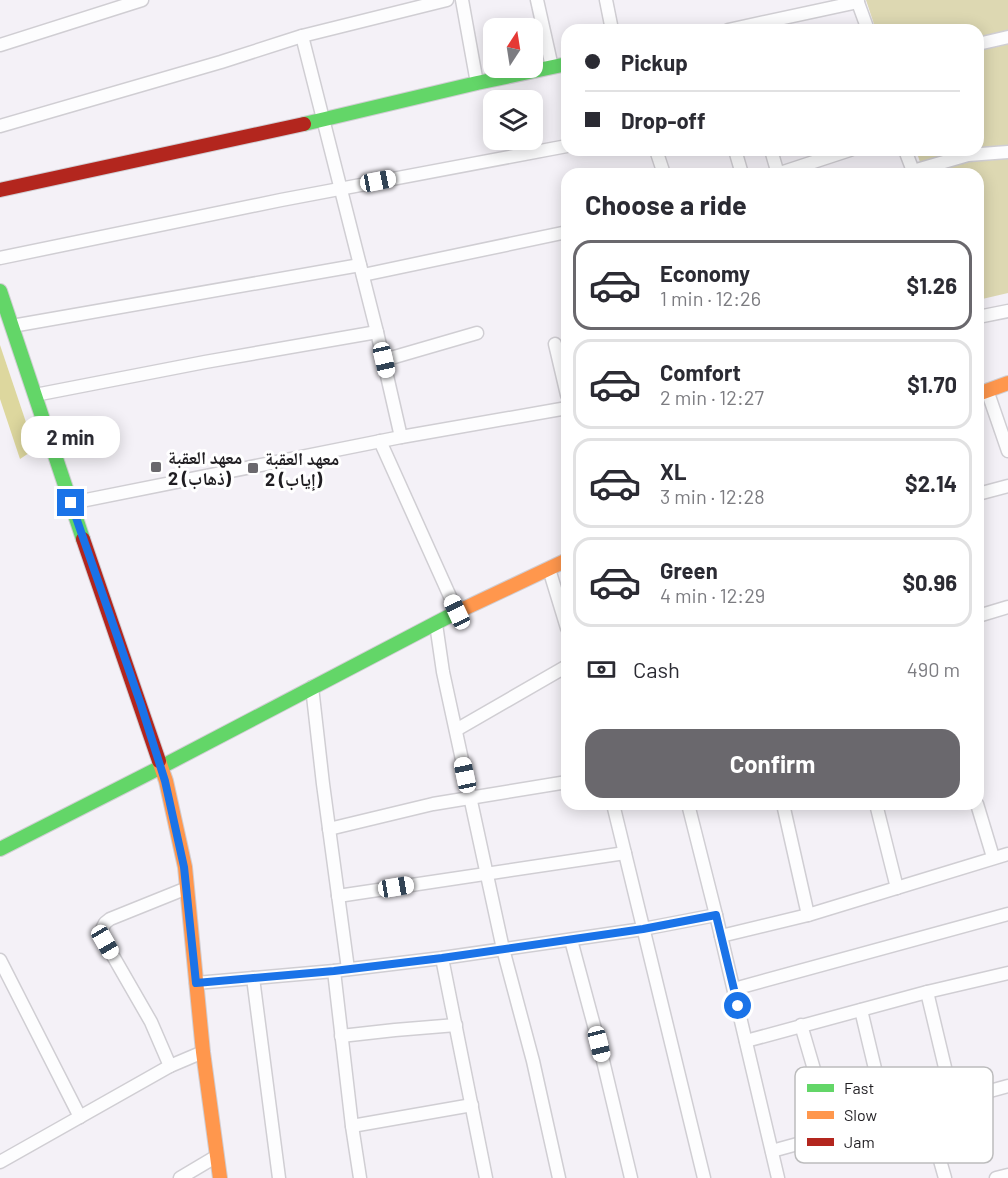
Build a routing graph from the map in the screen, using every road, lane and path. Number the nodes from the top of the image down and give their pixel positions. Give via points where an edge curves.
1 (142, 0) edge
2 (447, 0) edge
3 (462, 0) edge
4 (537, 0) edge
5 (606, 0) edge
6 (858, 1) edge
7 (611, 24) edge
8 (759, 24) edge
9 (866, 24) edge
10 (302, 36) junction
11 (1008, 37) edge
12 (984, 43) edge
13 (0, 45) edge
14 (561, 65) edge
15 (552, 67) junction
16 (477, 83) junction
17 (323, 120) junction
18 (0, 126) edge
19 (561, 147) edge
20 (1008, 152) edge
21 (984, 154) edge
22 (832, 156) edge
23 (965, 156) edge
24 (796, 168) edge
25 (929, 168) edge
26 (341, 188) junction
27 (0, 190) edge
28 (561, 233) edge
29 (0, 258) edge
30 (362, 270) junction
31 (0, 291) edge
32 (1008, 311) edge
33 (984, 317) edge
34 (12, 326) junction
35 (377, 332) junction
36 (477, 333) dead end
37 (555, 344) dead end
38 (384, 360) junction
39 (561, 370) edge
40 (1008, 383) edge
41 (984, 392) edge
42 (984, 394) edge
43 (35, 395) junction
44 (561, 409) edge
45 (401, 437) junction
46 (380, 441) junction
47 (1008, 451) edge
48 (1008, 486) edge
49 (984, 492) edge
50 (71, 503) junction
51 (561, 563) edge
52 (549, 569) junction
53 (1008, 606) edge
54 (561, 608) edge
55 (457, 612) junction
56 (984, 614) edge
57 (436, 624) junction
58 (561, 669) edge
59 (312, 687) junction
60 (456, 730) junction
61 (161, 767) junction
62 (561, 783) edge
63 (470, 797) junction
64 (614, 810) edge
65 (690, 810) edge
66 (784, 810) edge
67 (878, 810) edge
68 (979, 810) edge
69 (329, 829) junction
70 (0, 849) edge
71 (625, 853) junction
72 (1008, 854) edge
73 (993, 857) junction
74 (486, 873) junction
75 (187, 888) junction
76 (897, 888) junction
77 (338, 896) junction
78 (1008, 914) edge
79 (716, 915) junction
80 (808, 915) junction
81 (643, 929) junction
82 (721, 936) junction
83 (571, 940) junction
84 (503, 949) junction
85 (442, 958) junction
86 (0, 960) edge
87 (348, 969) junction
88 (334, 971) junction
89 (1008, 973) edge
90 (253, 978) junction
91 (196, 983) junction
92 (734, 989) junction
93 (927, 992) junction
94 (861, 1010) junction
95 (456, 1025) junction
96 (801, 1025) junction
97 (341, 1036) junction
98 (746, 1041) junction
99 (203, 1052) junction
100 (170, 1066) junction
101 (813, 1067) edge
102 (875, 1067) edge
103 (945, 1067) edge
104 (1008, 1086) edge
105 (993, 1090) edge
106 (472, 1105) junction
107 (80, 1118) junction
108 (352, 1126) junction
109 (795, 1145) edge
110 (772, 1151) junction
111 (218, 1156) junction
112 (0, 1162) edge
113 (941, 1163) edge
114 (1008, 1175) edge
115 (180, 1178) edge
116 (220, 1178) edge
117 (279, 1178) edge
118 (360, 1178) edge
119 (486, 1178) edge
120 (559, 1178) edge
121 (631, 1178) edge
122 (704, 1178) edge
123 (778, 1178) edge
124 (945, 1178) edge
125 (996, 1178) edge

1 - 13 street
2 - 10 street
3 - 16 street
4 - 15 street
5 - 7 street
6 - 8 street
6 - 9 street
10 - 17 street
10 - 18 street
11 - 12 street
14 - 15 street
15 - 16 street
16 - 17 street
17 - 26 street
17 - 27 street
19 - 26 street
20 - 21 street
22 - 24 street
23 - 25 street
26 - 29 street
26 - 30 street
28 - 30 street
30 - 34 street
30 - 35 street
31 - 34 street
32 - 33 street
34 - 43 street
35 - 38 street
35 - 43 street
36 - 38 street
37 - 39 street
38 - 45 street
40 - 41 street
42 - 47 street
43 - 50 street
44 - 45 street
45 - 46 street
46 - 50 street
46 - 55 street
48 - 49 street
50 - 61 street
51 - 52 street
52 - 54 street
52 - 55 street
53 - 56 street
55 - 57 street
57 - 59 street
57 - 60 street
58 - 60 street
59 - 61 street
59 - 69 street
60 - 63 street
61 - 70 street
61 - 75 street
62 - 63 street
63 - 69 street
63 - 74 street
64 - 71 street
65 - 79 street
66 - 80 street
67 - 76 street
68 - 73 street
69 - 77 street
71 - 74 street
71 - 81 street
72 - 73 street
73 - 76 street
74 - 77 street
74 - 84 street
75 - 91 street
75 - 100 street via 110,919 101,931 151,1022
76 - 80 street
77 - 87 street
78 - 92 street
79 - 81 street
79 - 82 street
80 - 82 street
81 - 83 street
81 - 122 street
82 - 92 street
83 - 84 street
83 - 121 street
84 - 85 street
84 - 120 street
85 - 87 street
85 - 95 street
86 - 107 street
87 - 88 street
88 - 90 street
88 - 97 street
89 - 93 street
90 - 91 street
90 - 117 street
91 - 99 street
92 - 98 street
93 - 94 street
93 - 103 street
94 - 96 street
94 - 102 street
95 - 97 street
95 - 106 street
96 - 98 street
96 - 101 street
97 - 108 street
98 - 110 street
99 - 100 street
99 - 111 street
100 - 107 street
104 - 105 street
106 - 108 street
106 - 119 street
107 - 112 street
108 - 118 street
109 - 110 street
110 - 123 street
111 - 115 street
111 - 116 street
113 - 124 street
114 - 125 street

